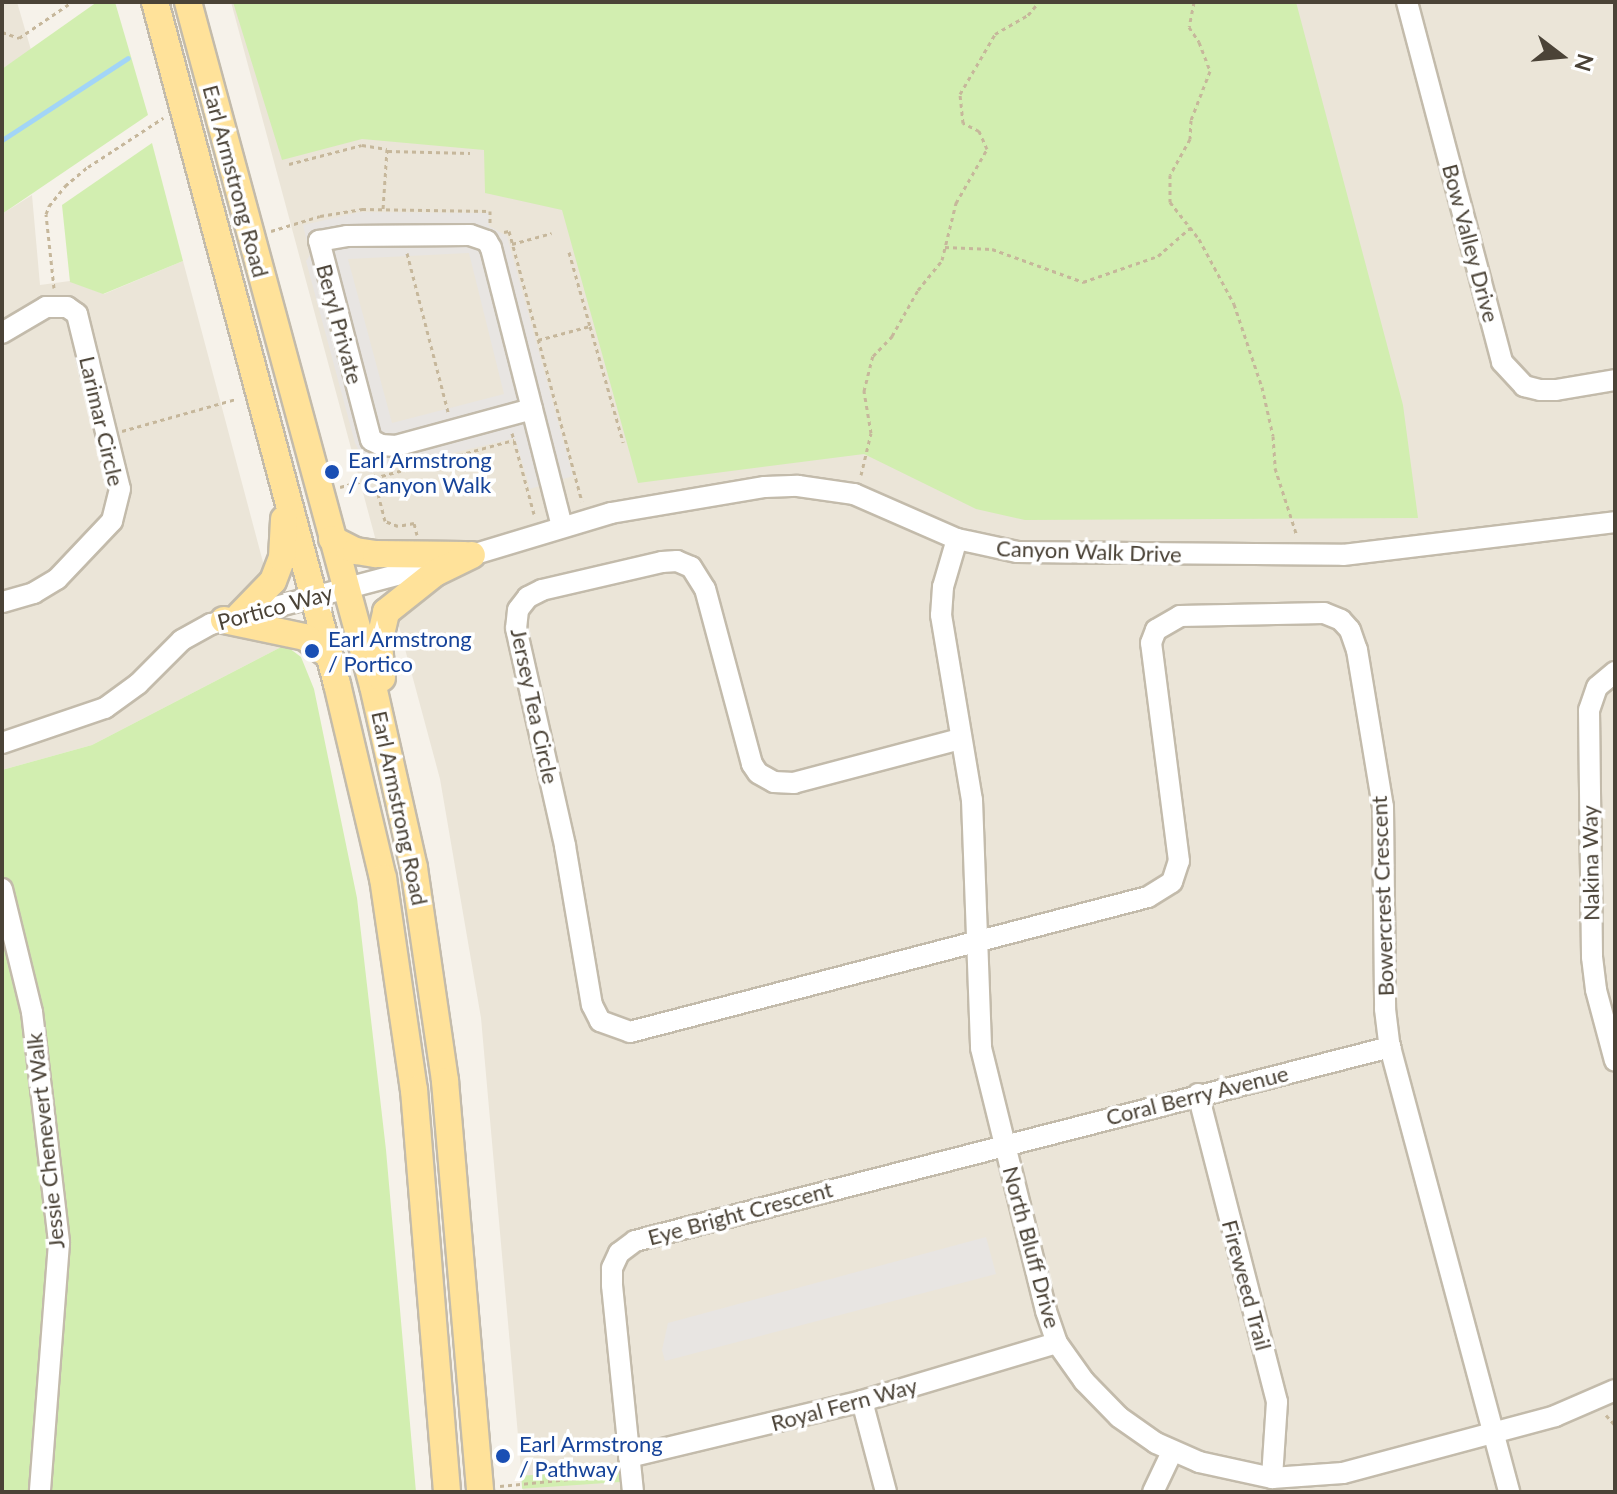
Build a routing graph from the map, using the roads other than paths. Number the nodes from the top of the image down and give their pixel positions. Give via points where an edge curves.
1 (155, 2) edge
2 (188, 2) edge
3 (1407, 2) edge
4 (2, 333) edge
5 (1615, 380) edge
6 (532, 409) junction
7 (285, 491) junction
8 (1615, 522) edge
9 (562, 526) junction
10 (332, 539) junction
11 (957, 539) junction
12 (472, 555) junction
13 (344, 589) junction
14 (313, 596) junction
15 (2, 602) edge
16 (232, 617) junction
17 (329, 656) junction
18 (1615, 672) edge
19 (960, 739) junction
20 (2, 743) edge
21 (387, 750) junction
22 (2, 889) edge
23 (977, 943) junction
24 (1390, 1047) junction
25 (1615, 1061) edge
26 (1198, 1094) junction
27 (1005, 1143) junction
28 (1057, 1343) junction
29 (1615, 1390) edge
30 (862, 1401) junction
31 (1494, 1433) junction
32 (1172, 1452) junction
33 (631, 1474) edge
34 (1272, 1478) junction
35 (480, 1490) edge
36 (40, 1492) edge
37 (447, 1492) edge
38 (886, 1492) edge
39 (1153, 1492) edge
40 (1509, 1492) edge

1 - 7 main road, Earl Armstrong Road
2 - 10 main road, Earl Armstrong Road
3 - 5 street, Bow Valley Drive via 1502,362 1524,386 1540,390
4 - 15 street, Larimar Circle via 46,307 77,314 120,489 112,521 57,579 34,593
6 - 6 street, Beryl Private via 396,446 374,442 319,241 347,236 487,238
6 - 9 street
7 - 14 main road, Earl Armstrong Road
7 - 16 main road via 279,567 267,590
8 - 11 street, Canyon Walk Drive via 1343,555 1017,552
9 - 11 street, Canyon Walk Drive via 637,507 798,486 854,494
9 - 12 street, Canyon Walk Drive
10 - 12 main road via 376,554
10 - 13 main road, Earl Armstrong Road
11 - 19 street, North Bluff Drive via 941,604
12 - 13 street, Canyon Walk Drive
12 - 21 main road via 435,573 393,602 383,616 379,643
13 - 14 street, Portico Way
13 - 21 main road, Earl Armstrong Road
14 - 16 street, Portico Way
14 - 17 main road, Earl Armstrong Road
16 - 17 main road via 312,640
16 - 20 street, Portico Way via 182,640 105,708
17 - 37 main road, Earl Armstrong Road via 383,878 406,1018
18 - 25 street, Nakina Way via 1597,687 1589,710 1592,957
19 - 23 street, North Bluff Drive via 974,826
19 - 23 street, Jersey Tea Circle via 794,783 774,782 752,764 705,589 691,567 662,562 542,590 518,610 516,628 565,846 592,1005 600,1021 622,1031 638,1031
21 - 35 main road, Earl Armstrong Road via 435,996
22 - 36 street, Jessie Chenevert Walk via 32,1012 59,1243
23 - 24 street, Bowercrest Crescent via 1148,897 1179,871 1151,643 1156,630 1180,616 1324,613 1350,630 1357,650 1383,807
23 - 27 street, North Bluff Drive via 981,1048
24 - 26 street, Coral Berry Avenue
24 - 31 street, Bowercrest Crescent
26 - 27 street, Coral Berry Avenue
26 - 34 street, Fireweed Trail via 1277,1402
27 - 28 street, North Bluff Drive
27 - 33 street, Eye Bright Crescent via 635,1241 619,1253 612,1285
28 - 30 street, Royal Fern Way
28 - 32 street, North Bluff Drive via 1114,1412
29 - 31 street, North Bluff Drive via 1574,1410
30 - 33 street, Royal Fern Way
30 - 38 street
31 - 34 street, North Bluff Drive via 1343,1473
31 - 40 street, Bowercrest Crescent
32 - 34 street, North Bluff Drive
32 - 39 street

